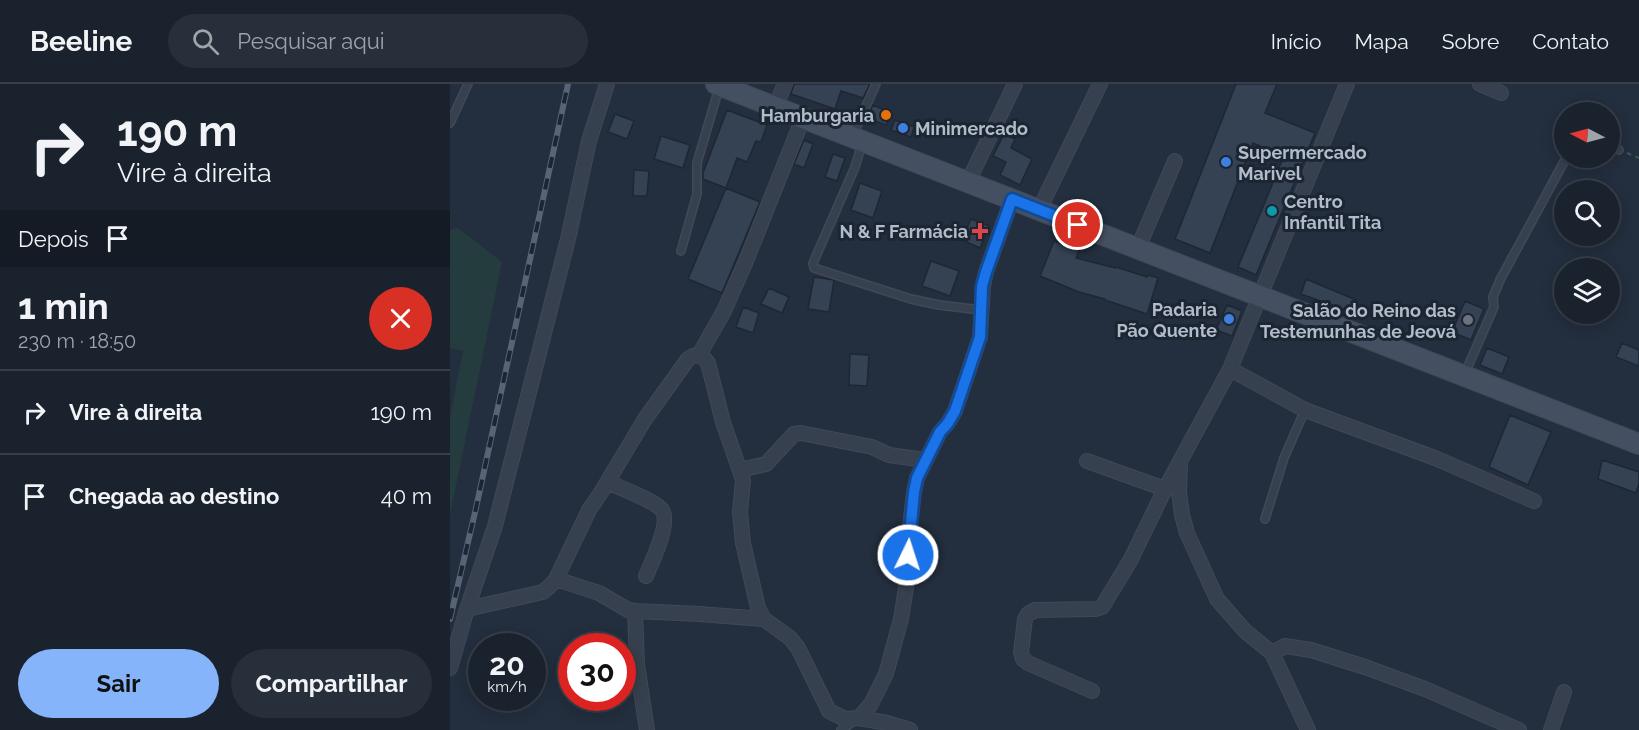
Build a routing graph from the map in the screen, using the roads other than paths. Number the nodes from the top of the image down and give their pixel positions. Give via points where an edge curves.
1 (468, 84) edge
2 (607, 84) edge
3 (785, 84) edge
4 (876, 84) edge
5 (1015, 84) edge
6 (1100, 84) edge
7 (1347, 84) edge
8 (1480, 84) edge
9 (718, 85) edge
10 (1501, 93) dead end
11 (775, 107) junction
12 (803, 118) junction
13 (450, 123) edge
14 (857, 139) junction
15 (1175, 161) dead end
16 (1561, 168) edge
17 (968, 182) junction
18 (1012, 199) junction
19 (1039, 210) junction
20 (1138, 248) junction
21 (681, 252) dead end
22 (1260, 296) junction
23 (981, 310) junction
24 (699, 355) junction
25 (1230, 369) junction
26 (1464, 375) junction
27 (1305, 410) junction
28 (1639, 444) edge
29 (925, 460) junction
30 (1087, 461) dead end
31 (1180, 462) junction
32 (740, 470) junction
33 (608, 482) junction
34 (1165, 489) junction
35 (1534, 501) dead end
36 (1265, 519) dead end
37 (646, 576) dead end
38 (556, 579) junction
39 (467, 609) junction
40 (635, 611) junction
41 (764, 619) junction
42 (1272, 653) junction
43 (450, 668) edge
44 (1092, 691) dead end
45 (1564, 692) dead end
46 (859, 718) junction
47 (647, 730) edge
48 (841, 730) edge
49 (910, 730) edge
50 (1308, 730) edge
51 (1519, 730) edge
52 (1551, 730) edge

1 - 13 lane
2 - 39 street via 589,141 500,505
3 - 11 street
4 - 14 lane
5 - 17 street
6 - 19 street
7 - 22 street
8 - 10 street
9 - 11 main road
9 - 21 lane via 697,163 697,194
11 - 12 main road
12 - 14 main road
12 - 24 street via 746,261
14 - 17 main road
14 - 23 lane via 855,167 814,267 911,299
15 - 20 street
16 - 26 lane via 1500,280 1493,297 1494,307
17 - 18 main road
18 - 19 main road
18 - 23 street via 982,286
19 - 20 main road
20 - 22 main road
22 - 25 street
22 - 26 main road
23 - 29 street via 980,337 955,411
24 - 32 street via 708,363
24 - 33 street via 688,359 645,419
25 - 27 street
25 - 31 street
26 - 28 main road
27 - 35 street via 1435,458
27 - 36 lane via 1281,465
29 - 32 street via 794,434 766,464
29 - 46 street via 914,492 908,575 898,630 886,674
30 - 34 street
31 - 34 street
31 - 42 street via 1182,515 1217,599 1245,631
32 - 41 street via 743,543
33 - 37 street via 663,511 663,530
33 - 38 street via 583,519
34 - 44 street via 1130,561 1101,607 1035,610 1025,619 1023,659
38 - 39 street via 543,592
38 - 40 street via 589,589
39 - 43 street
40 - 41 street
40 - 47 street via 637,664
41 - 46 street via 798,648 828,711 845,719
42 - 50 street
42 - 51 street via 1285,646 1311,650 1425,690
45 - 52 street
46 - 48 lane
46 - 49 street

